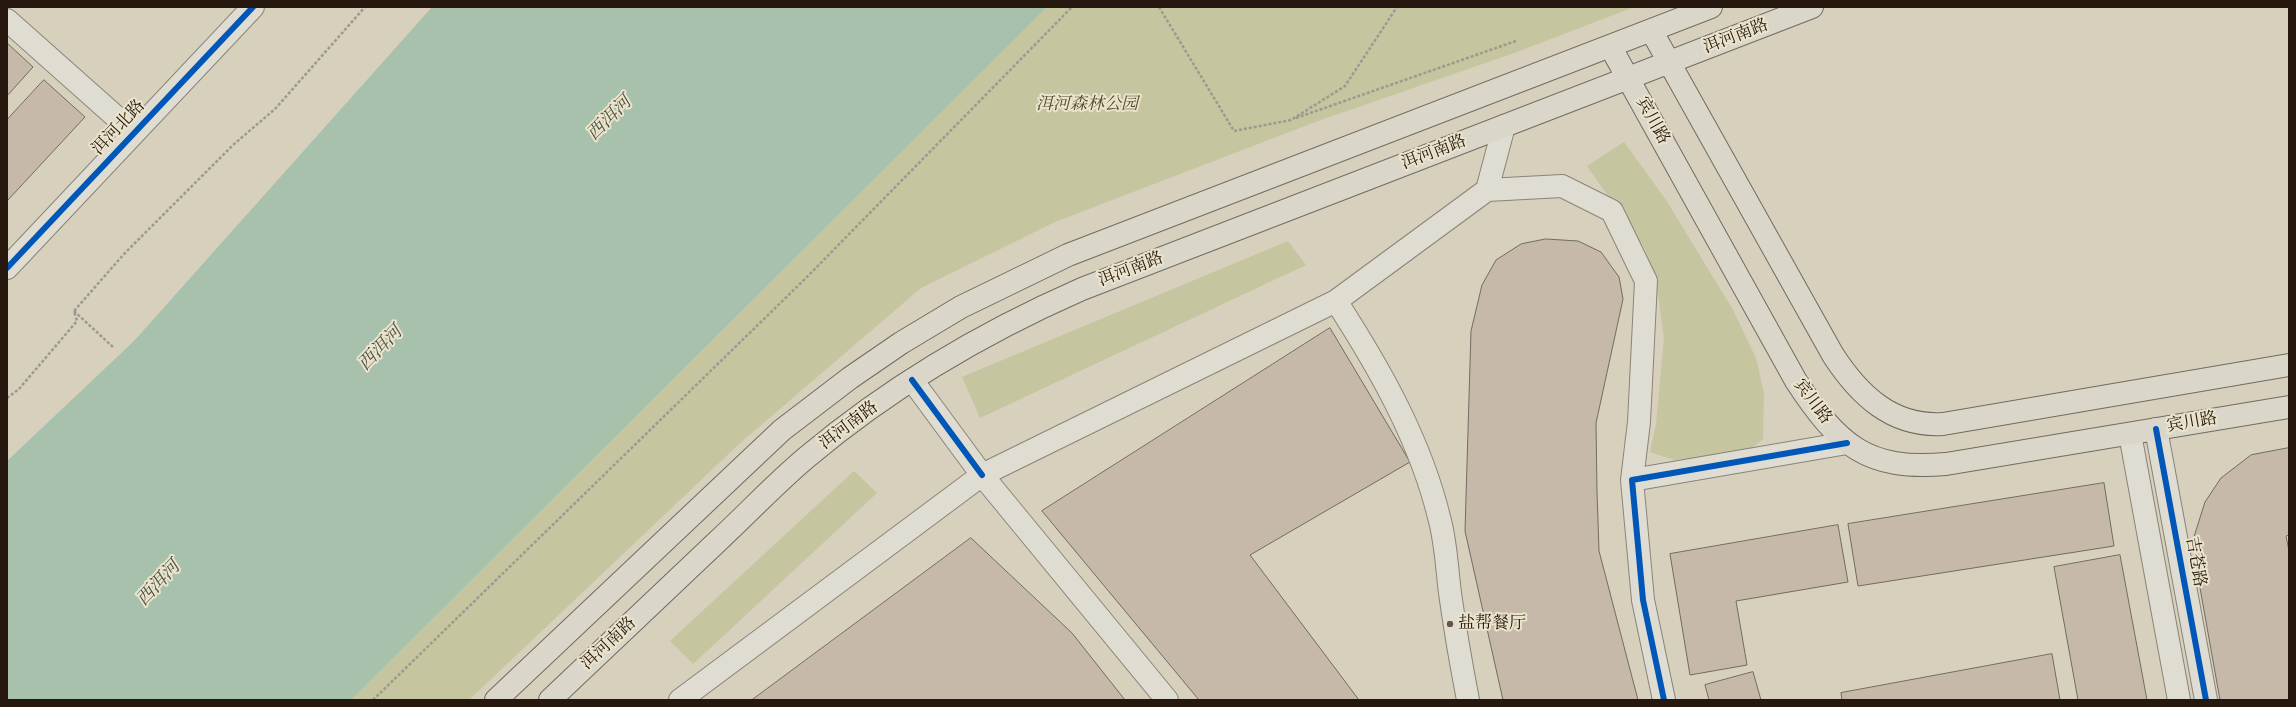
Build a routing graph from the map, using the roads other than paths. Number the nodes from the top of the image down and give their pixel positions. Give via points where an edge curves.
1 (253, 7) edge
2 (1710, 7) edge
3 (1812, 7) edge
4 (7, 20) edge
5 (1651, 30) junction
6 (1610, 46) junction
7 (1670, 62) junction
8 (1628, 78) junction
9 (1504, 126) junction
10 (133, 132) junction
11 (1488, 190) junction
12 (7, 268) edge
13 (1336, 301) junction
14 (2289, 366) edge
15 (912, 380) junction
16 (2289, 407) edge
17 (2156, 429) junction
18 (2130, 434) junction
19 (1847, 443) junction
20 (982, 475) junction
21 (1632, 480) junction
22 (496, 700) edge
23 (550, 700) edge
24 (680, 700) edge
25 (1167, 700) edge
26 (1468, 700) edge
27 (1664, 700) edge
28 (2179, 700) edge
29 (2206, 700) edge

1 - 10 street, 洱河北路
2 - 5 main road
3 - 7 main road, 洱河南路
4 - 10 street
5 - 6 main road
5 - 7 main road
6 - 8 main road, 宾川路
6 - 22 main road via 1068,255 961,307 901,343 850,378 782,430
7 - 8 main road, 洱河南路
7 - 14 main road via 1833,355 1859,390 1891,414 1921,423 1943,424
8 - 9 main road, 洱河南路
8 - 19 main road, 宾川路 via 1788,369 1818,413
9 - 11 street
9 - 15 main road, 洱河南路 via 1082,289 979,340
10 - 12 street, 洱河北路
11 - 13 street
11 - 21 street via 1562,186 1612,211 1646,281 1639,422
13 - 20 street
13 - 26 street via 1371,356 1408,428 1427,472 1441,522 1455,630
15 - 20 street
15 - 23 main road, 洱河南路 via 806,458
16 - 17 main road, 宾川路
17 - 18 main road, 宾川路
17 - 29 street, 吉苍路
18 - 19 main road, 宾川路 via 1934,466 1890,463 1872,458
18 - 28 street
19 - 21 street
20 - 24 street
20 - 25 street
21 - 27 street via 1643,600

